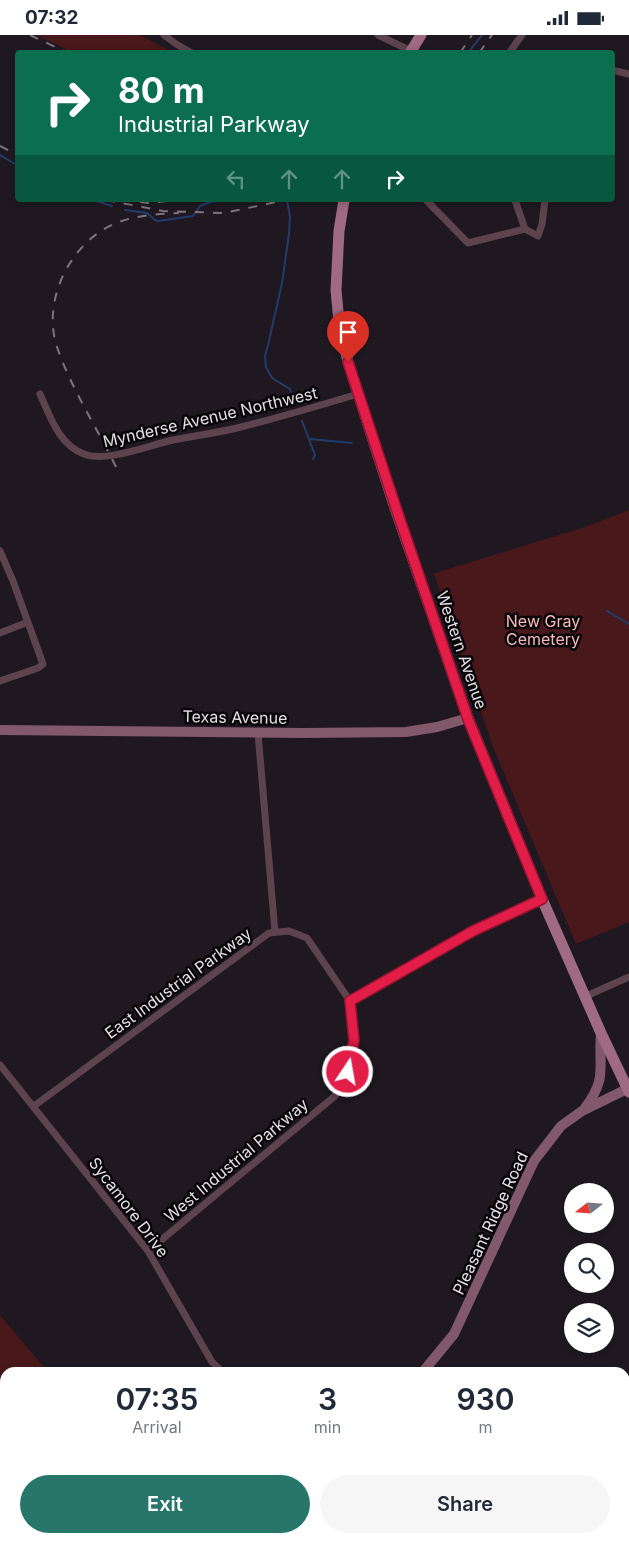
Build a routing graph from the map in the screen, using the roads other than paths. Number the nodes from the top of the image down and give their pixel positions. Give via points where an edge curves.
1 (164, 35) edge
2 (378, 35) edge
3 (421, 35) edge
4 (522, 35) edge
5 (187, 50) edge
6 (407, 50) edge
7 (412, 50) edge
8 (511, 50) edge
9 (615, 71) edge
10 (629, 74) edge
11 (344, 202) edge
12 (428, 202) edge
13 (516, 202) edge
14 (545, 202) edge
15 (525, 229) junction
16 (40, 394) dead end
17 (358, 394) junction
18 (0, 551) edge
19 (28, 621) junction
20 (0, 633) edge
21 (0, 681) edge
22 (468, 719) junction
23 (0, 730) edge
24 (258, 733) junction
25 (542, 899) junction
26 (275, 932) junction
27 (629, 977) edge
28 (584, 997) junction
29 (350, 1001) junction
30 (601, 1033) junction
31 (0, 1065) edge
32 (628, 1090) edge
33 (34, 1106) junction
34 (582, 1111) junction
35 (148, 1251) junction
36 (217, 1367) edge
37 (427, 1367) edge

1 - 5 street
2 - 6 street
3 - 7 main road
4 - 8 street
9 - 10 street
11 - 17 main road, Western Avenue via 336,290 339,322
12 - 15 street via 468,243
13 - 15 street
14 - 15 street via 538,236
16 - 17 street, Mynderse Avenue Northwest via 67,444 85,455 99,457 235,428
17 - 22 main road, Western Avenue
18 - 19 street
19 - 20 street
19 - 21 street via 43,664
22 - 24 street, Texas Avenue via 406,733
22 - 25 main road, Western Avenue
23 - 24 street, Texas Avenue
24 - 26 street
25 - 28 main road, Western Avenue
25 - 29 street via 473,931
26 - 29 street, East Industrial Parkway via 289,931 307,938
26 - 33 street, East Industrial Parkway via 269,933
27 - 28 street
28 - 30 main road, Western Avenue
29 - 35 street, West Industrial Parkway via 354,1040 352,1057 335,1095
30 - 32 main road, Western Avenue
30 - 34 street via 601,1079
31 - 33 street, Sycamore Drive
32 - 34 street, Pleasant Ridge Road
33 - 35 street, Sycamore Drive
34 - 37 street, Pleasant Ridge Road via 561,1126 534,1161 454,1335
35 - 36 street, Sycamore Drive

